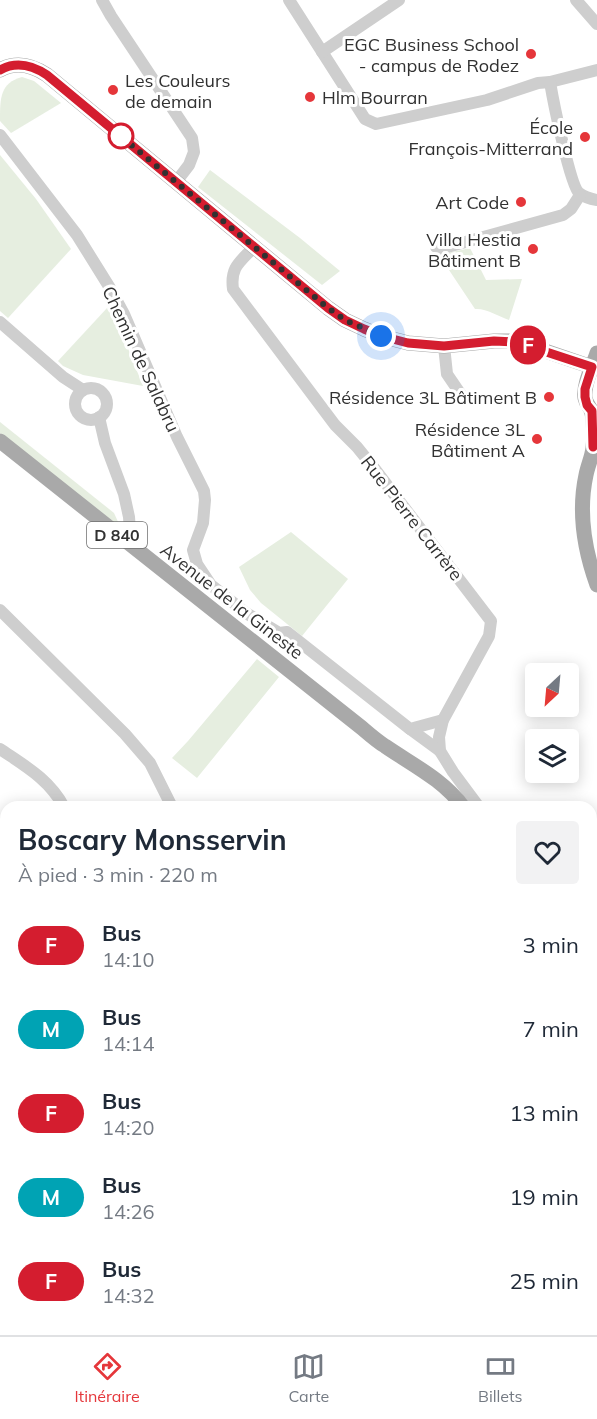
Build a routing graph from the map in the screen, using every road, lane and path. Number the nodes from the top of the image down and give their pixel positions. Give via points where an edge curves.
1 (102, 0) edge
2 (289, 0) edge
3 (399, 0) edge
4 (576, 0) edge
5 (597, 24) edge
6 (322, 52) junction
7 (0, 70) edge
8 (597, 70) edge
9 (550, 82) junction
10 (0, 135) edge
11 (176, 182) junction
12 (580, 195) junction
13 (597, 200) edge
14 (254, 247) junction
15 (436, 247) dead end
16 (0, 322) edge
17 (444, 346) junction
18 (595, 360) edge
19 (79, 396) junction
20 (465, 399) dead end
21 (594, 413) edge
22 (99, 417) junction
23 (0, 441) edge
24 (595, 445) edge
25 (131, 546) junction
26 (211, 585) junction
27 (597, 585) edge
28 (198, 599) junction
29 (0, 610) edge
30 (443, 720) junction
31 (410, 729) junction
32 (385, 746) junction
33 (0, 749) edge
34 (440, 751) junction
35 (61, 801) edge
36 (169, 801) edge
37 (449, 801) edge
38 (459, 801) edge
39 (475, 801) edge

1 - 11 street via 192,138 195,152
2 - 6 street
3 - 6 street
4 - 5 street
6 - 9 street via 365,119 376,123 487,100
7 - 11 main road via 16,65 39,69
8 - 9 street
9 - 12 street via 575,188
10 - 26 street, Chemin de Salabru via 77,235 124,314 204,492 203,523 193,550
11 - 14 main road
12 - 13 street
12 - 15 street via 564,215
14 - 17 main road via 345,320 381,336
14 - 30 street, Rue Pierre Carrère via 236,266 233,289 334,425 375,468 491,621 489,636
16 - 19 street
17 - 18 main road via 516,342
17 - 20 street via 447,374
18 - 21 main road via 585,389 587,405
19 - 22 street via 77,411 84,418
19 - 22 street via 92,388 104,395 107,405
21 - 24 main road
22 - 25 street via 124,494
23 - 25 main road, Avenue de la Gineste / D 840
24 - 27 main road via 585,475 582,522
25 - 28 main road, Avenue de la Gineste / D 840
26 - 28 street
26 - 31 street via 246,613 279,633 287,632
28 - 32 main road, Avenue de la Gineste / D 840
29 - 36 street via 125,734 150,763
30 - 31 street
30 - 34 street, Rue Pierre Carrère
31 - 34 street
32 - 37 main road, Avenue de la Gineste / D 840
32 - 38 main road, Avenue de la Gineste / D 840 via 440,783
33 - 35 street via 45,782
34 - 39 street

